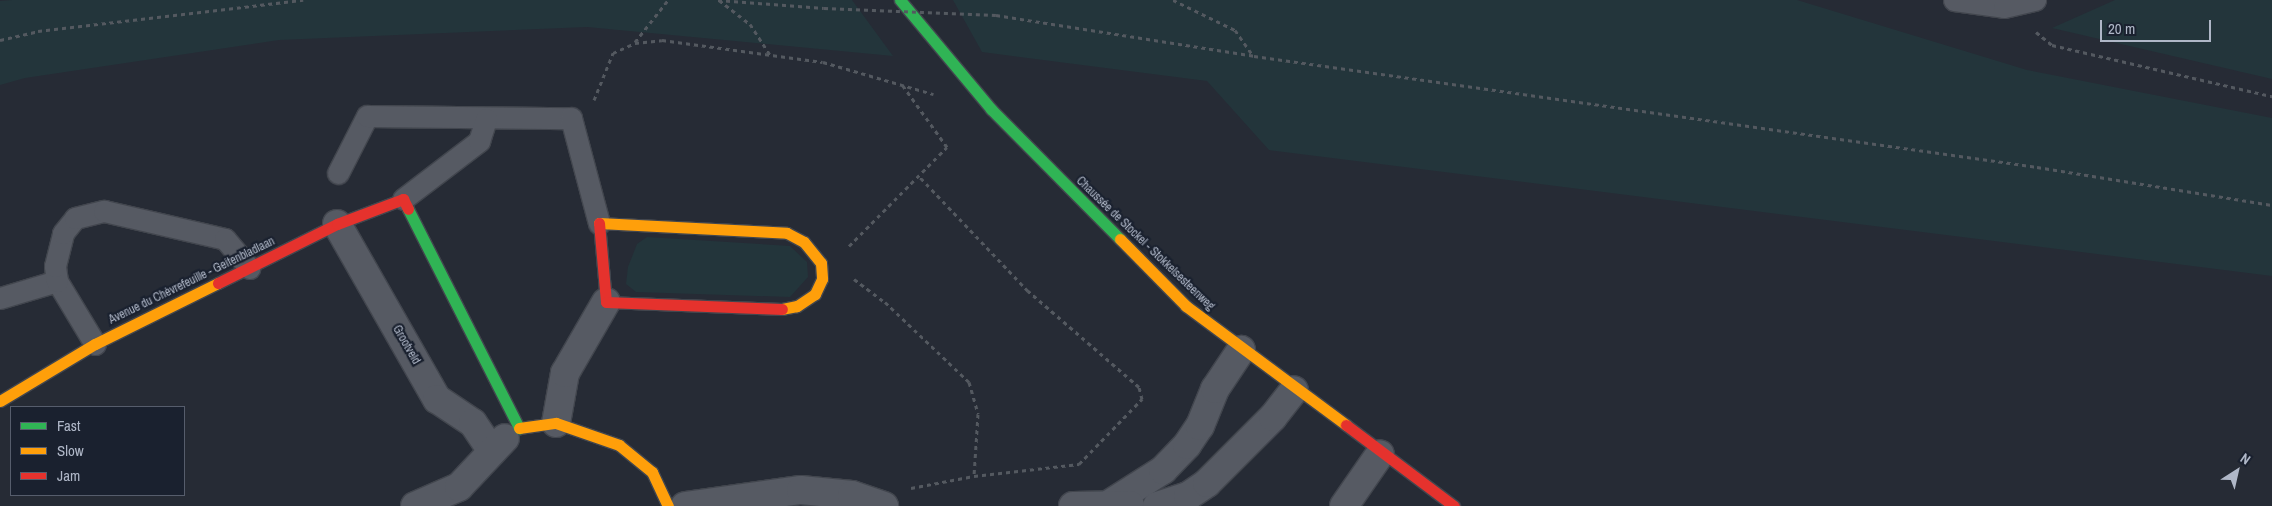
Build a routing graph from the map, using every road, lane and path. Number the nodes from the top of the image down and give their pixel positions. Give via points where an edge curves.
1 (303, 0) edge
2 (668, 0) edge
3 (718, 0) edge
4 (900, 0) edge
5 (1173, 0) edge
6 (1954, 0) edge
7 (2035, 0) edge
8 (2004, 7) junction
9 (0, 40) edge
10 (635, 43) junction
11 (770, 56) junction
12 (1254, 56) junction
13 (901, 84) junction
14 (2272, 96) edge
15 (940, 98) dead end
16 (571, 118) junction
17 (486, 119) junction
18 (338, 173) dead end
19 (918, 175) junction
20 (403, 199) junction
21 (2272, 205) edge
22 (599, 223) junction
23 (337, 224) junction
24 (820, 263) junction
25 (838, 263) junction
26 (249, 268) junction
27 (57, 280) junction
28 (0, 298) edge
29 (606, 302) junction
30 (95, 344) junction
31 (1241, 350) junction
32 (1294, 390) junction
33 (0, 401) edge
34 (556, 423) junction
35 (518, 428) junction
36 (492, 451) junction
37 (1380, 454) junction
38 (974, 476) junction
39 (1111, 503) junction
40 (880, 504) edge
41 (415, 506) edge
42 (668, 506) edge
43 (684, 506) edge
44 (1073, 506) edge
45 (1141, 506) edge
46 (1157, 506) edge
47 (1344, 506) edge
48 (1454, 506) edge

1 - 9 path via 38,31
2 - 10 path
3 - 11 path via 750,24
3 - 12 path, bridge via 996,15
4 - 31 street, Chaussée de Stockel - Stokkelsesteenweg via 997,116 1186,306
5 - 12 path via 1234,30
6 - 8 lane
7 - 8 lane
8 - 14 path via 2052,45
10 - 11 path via 662,40
10 - 16 path via 613,53 590,111
11 - 13 path via 822,62
12 - 21 path via 2037,167
13 - 15 path
13 - 19 path via 947,147
16 - 17 lane
16 - 22 lane
17 - 18 lane via 367,116
17 - 20 lane via 478,141
19 - 25 path via 843,252
19 - 38 path via 1028,291 1139,387 1142,399 1079,464
20 - 23 street, Avenue du Chèvrefeuille - Geitenbladlaan
20 - 35 street
22 - 24 street via 787,233 804,242
22 - 29 street
23 - 26 street, Avenue du Chèvrefeuille - Geitenbladlaan
23 - 36 street, Grootveld via 437,399 473,423
24 - 25 path
24 - 29 street via 822,279 815,294 797,306 781,309
25 - 38 path via 969,382 978,414
26 - 27 lane via 225,239 104,211 75,218 63,233 56,258
26 - 30 street, Avenue du Chèvrefeuille - Geitenbladlaan
27 - 28 lane
27 - 30 lane
29 - 34 street via 565,373
30 - 33 street, Avenue du Chèvrefeuille - Geitenbladlaan
31 - 32 street, Chaussée de Stockel - Stokkelsesteenweg
31 - 39 street via 1215,389 1200,426 1187,445 1163,470
32 - 37 street, Chaussée de Stockel - Stokkelsesteenweg
32 - 46 street via 1273,417 1206,483 1188,496
34 - 35 street
34 - 42 street via 619,445 652,472
35 - 36 street
36 - 41 street via 459,486
37 - 47 street
37 - 48 street, Chaussée de Stockel - Stokkelsesteenweg
38 - 40 path via 920,485
39 - 44 street
39 - 45 street
40 - 43 street via 852,495 801,490

